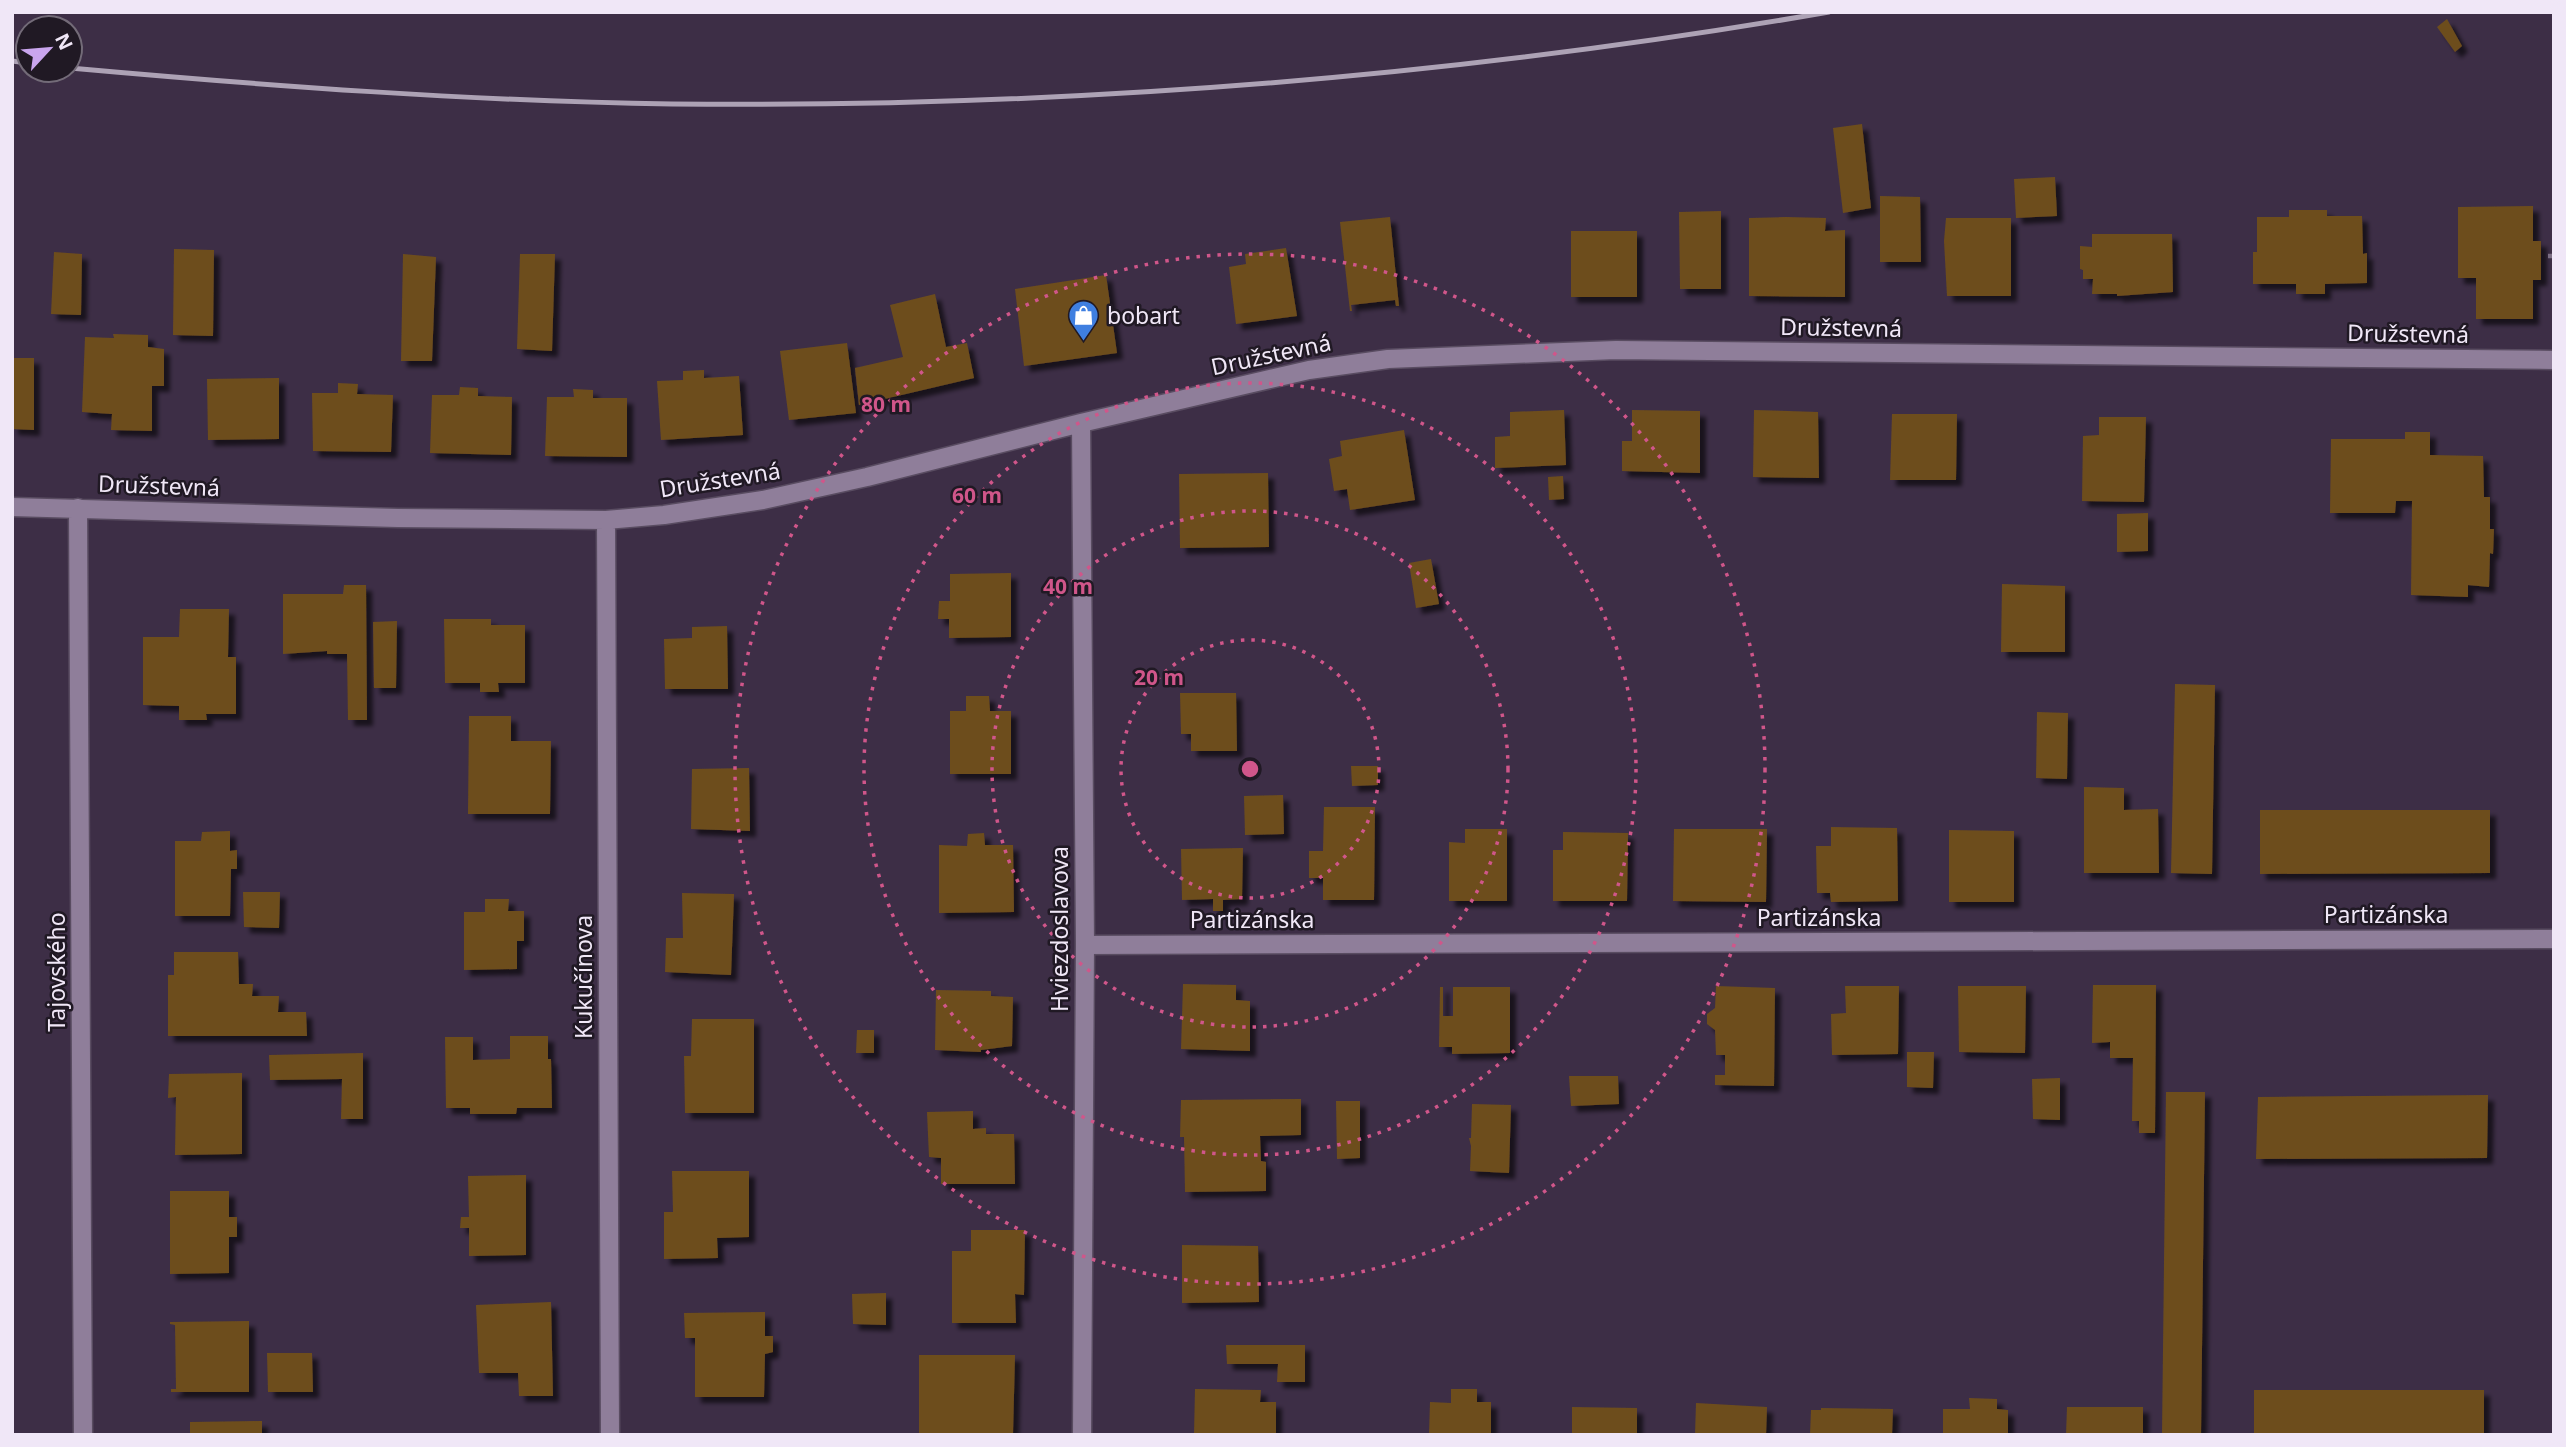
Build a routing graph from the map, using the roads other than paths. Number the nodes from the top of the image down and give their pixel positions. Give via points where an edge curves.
1 (2554, 360) edge
2 (1081, 423) junction
3 (12, 507) edge
4 (78, 508) junction
5 (606, 520) junction
6 (2554, 939) edge
7 (1085, 945) junction
8 (83, 1435) edge
9 (610, 1435) edge
10 (1082, 1435) edge

1 - 2 street, Družstevná via 1616,350 1479,354 1388,359 1309,370
2 - 5 street, Družstevná via 763,500
2 - 7 street, Hviezdoslavova
3 - 4 street, Družstevná
4 - 5 street, Družstevná
4 - 8 street, Tajovského
5 - 9 street, Kukučínova
6 - 7 street, Partizánska
7 - 10 street, Hviezdoslavova

